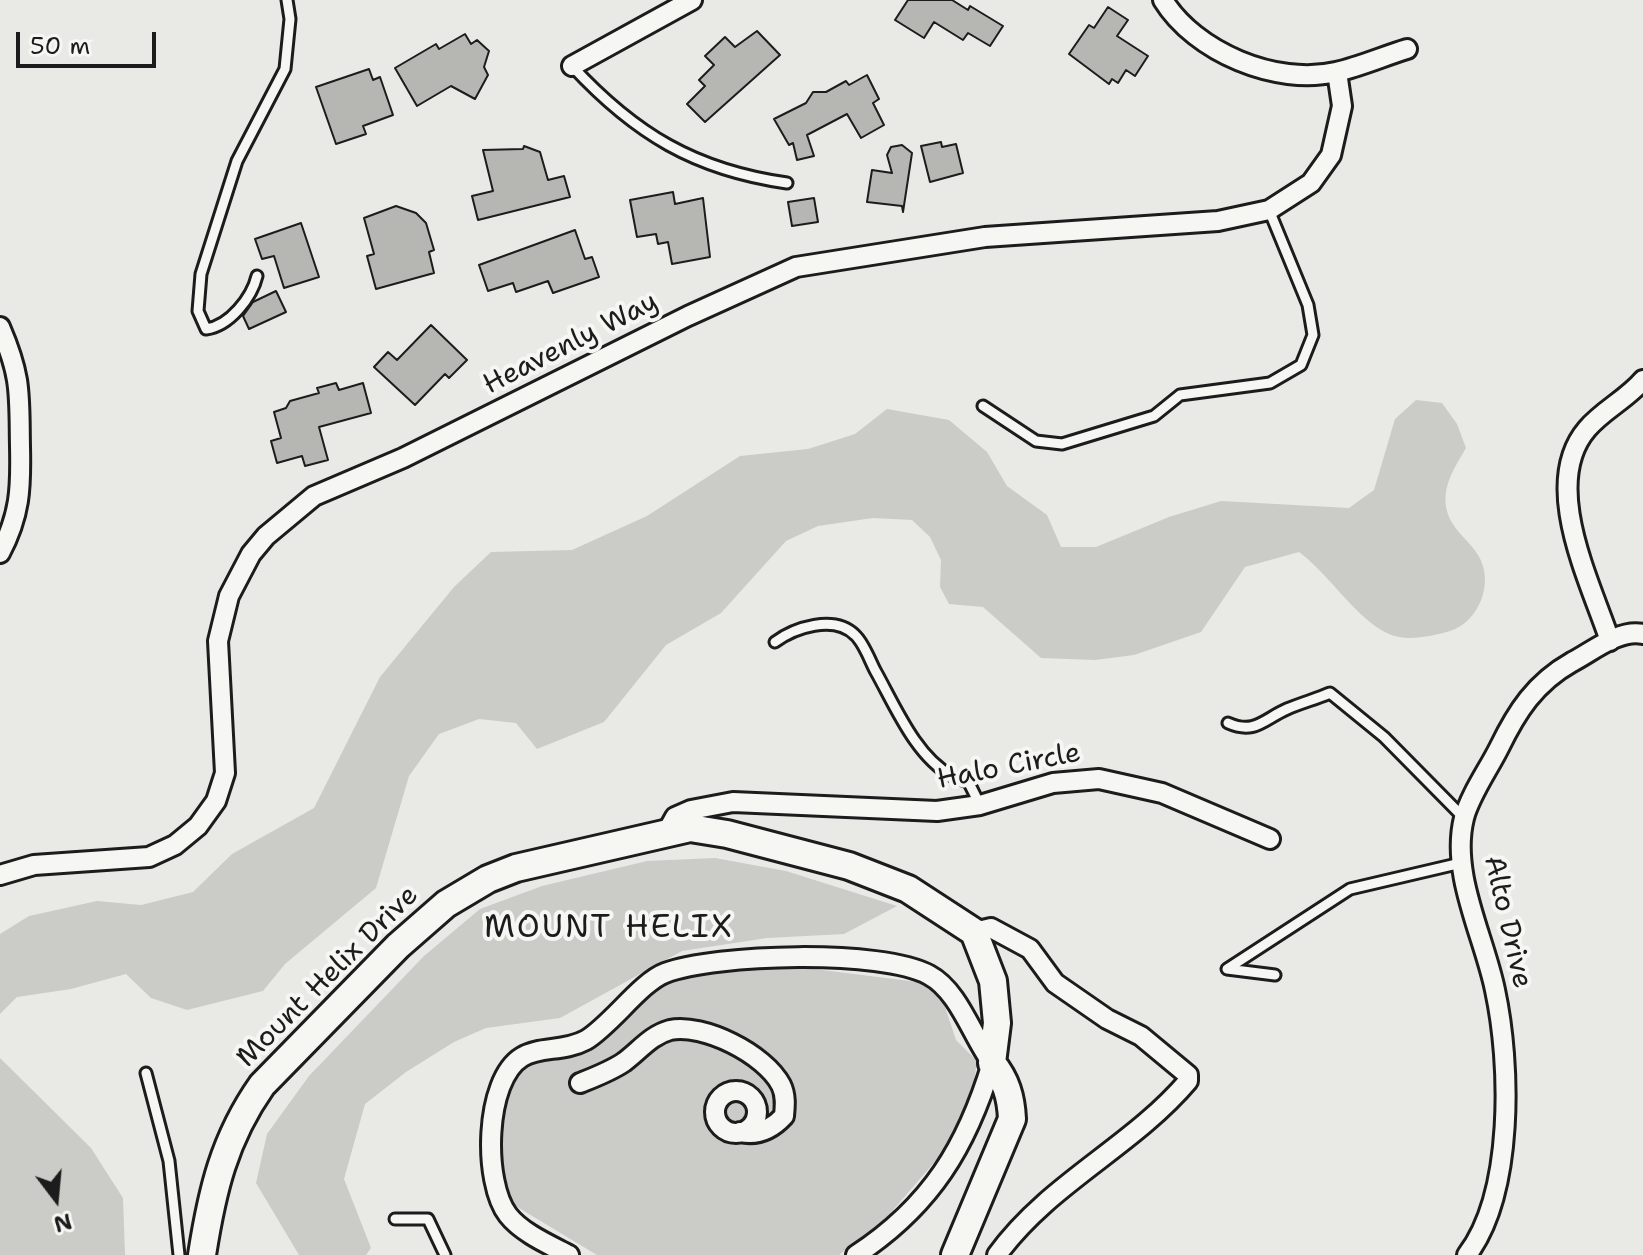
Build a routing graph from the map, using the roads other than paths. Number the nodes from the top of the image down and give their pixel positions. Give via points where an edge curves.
1 (287, 0) edge
2 (692, 0) edge
3 (1163, 0) edge
4 (1407, 49) dead end
5 (572, 66) joint
6 (1337, 72) junction
7 (787, 183) dead end
8 (1269, 210) junction
9 (257, 276) dead end
10 (0, 327) edge
11 (1643, 380) edge
12 (983, 406) dead end
13 (0, 553) edge
14 (1643, 634) edge
15 (1610, 641) junction
16 (775, 642) dead end
17 (1228, 723) dead end
18 (980, 805) junction
19 (1464, 818) junction
20 (665, 835) junction
21 (1270, 839) dead end
22 (1461, 863) junction
23 (0, 875) edge
24 (974, 932) junction
25 (1275, 975) dead end
26 (992, 1063) junction
27 (146, 1073) dead end
28 (580, 1083) dead end
29 (740, 1132) dead end
30 (395, 1219) dead end
31 (179, 1255) edge
32 (202, 1255) edge
33 (445, 1255) edge
34 (569, 1255) edge
35 (856, 1255) edge
36 (955, 1255) edge
37 (997, 1255) edge
38 (1467, 1255) edge

1 - 9 lane via 285,69 237,161 201,274 198,311 206,329 232,316 254,290
2 - 5 street
3 - 6 street via 1200,41 1236,60 1291,72
4 - 6 street
5 - 7 lane via 636,124 700,163
6 - 8 street, Heavenly Way via 1342,114 1331,155 1305,188
8 - 12 lane via 1308,305 1313,335 1301,365 1270,383 1180,395 1154,416 1062,444 1036,441
8 - 23 street, Heavenly Way via 1218,221 985,237 796,267 415,452 333,486 297,507 266,536 229,596 218,641 225,773 216,801 198,826 149,857 34,865
10 - 13 street via 21,391 23,478 18,508
11 - 15 street via 1588,427 1570,452 1565,479 1571,523
14 - 15 street, Alto Drive via 1624,633
15 - 19 street, Alto Drive via 1556,671 1527,698
16 - 18 lane via 816,625 834,625 854,634 930,757 969,783
17 - 19 lane via 1241,729 1262,726 1285,710 1330,693 1384,737
18 - 20 street, Halo Circle via 937,811 733,802 675,817
18 - 21 street, Halo Circle via 1053,783 1099,779 1162,793
19 - 22 street, Alto Drive
20 - 24 street, Mount Helix Drive via 690,828 727,834 849,866 908,889
20 - 32 street, Mount Helix Drive via 488,879 446,904 398,946 250,1102 219,1165
22 - 25 lane via 1350,889 1227,969
22 - 38 street, Alto Drive via 1495,991 1504,1115 1494,1201
24 - 26 street via 993,981 997,1023
24 - 37 street via 991,928 1030,949 1055,983 1141,1036 1188,1075 1167,1105 1063,1187
26 - 34 street via 945,985 910,968 846,959 759,958 662,974 588,1039 522,1057 507,1071 496,1102 491,1170 497,1193 508,1216
26 - 35 street via 956,1156 890,1230
26 - 36 street via 1004,1078 1012,1119
27 - 31 lane via 169,1161
28 - 29 street via 623,1063 658,1034 683,1029 704,1033 766,1066 781,1085 784,1116 760,1133
30 - 33 lane via 428,1219

